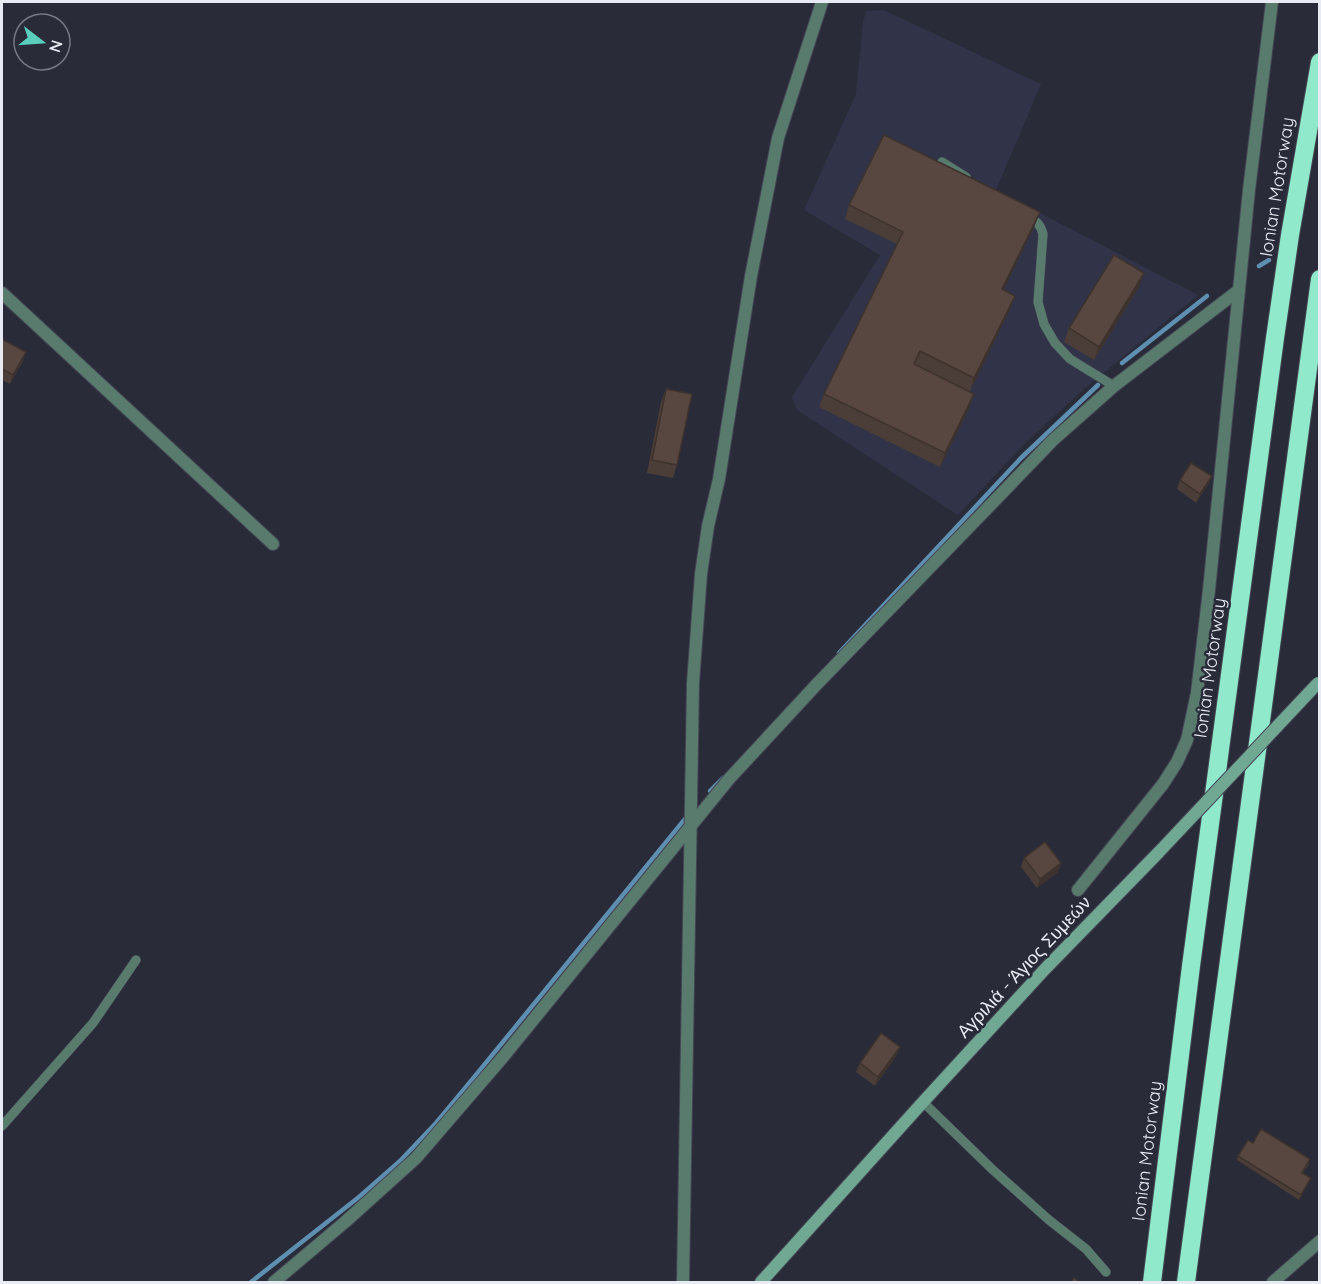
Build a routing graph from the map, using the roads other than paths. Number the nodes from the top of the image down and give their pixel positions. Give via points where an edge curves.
1 (822, 2) edge
2 (1272, 2) edge
3 (1320, 62) edge
4 (942, 162) edge
5 (971, 180) edge
6 (1018, 209) edge
7 (1320, 279) edge
8 (1239, 290) junction
9 (2, 293) edge
10 (1114, 386) junction
11 (273, 544) dead end
12 (1319, 683) edge
13 (690, 827) junction
14 (1078, 890) dead end
15 (136, 960) dead end
16 (923, 1102) junction
17 (2, 1126) edge
18 (1320, 1241) edge
19 (1106, 1272) dead end
20 (274, 1282) edge
21 (683, 1282) edge
22 (761, 1282) edge
23 (1152, 1282) edge
24 (1186, 1282) edge
25 (1273, 1282) edge

1 - 13 street via 778,138 708,526 694,673
2 - 8 street
3 - 23 highway, Ionian Motorway via 1274,349
4 - 5 lane
6 - 10 lane via 1041,228 1038,302 1044,324 1070,358
7 - 24 highway
8 - 10 street
8 - 14 street via 1197,693 1186,740 1163,784
9 - 11 street
10 - 13 street via 1053,440 862,637 729,779
12 - 16 main road, Αγριλιά - Άγιος Συμεών, bridge
13 - 20 street via 416,1158
13 - 21 street
15 - 17 lane via 93,1023
16 - 19 lane via 993,1170 1086,1249
16 - 22 main road, Αγριλιά - Άγιος Συμεών
18 - 25 street

